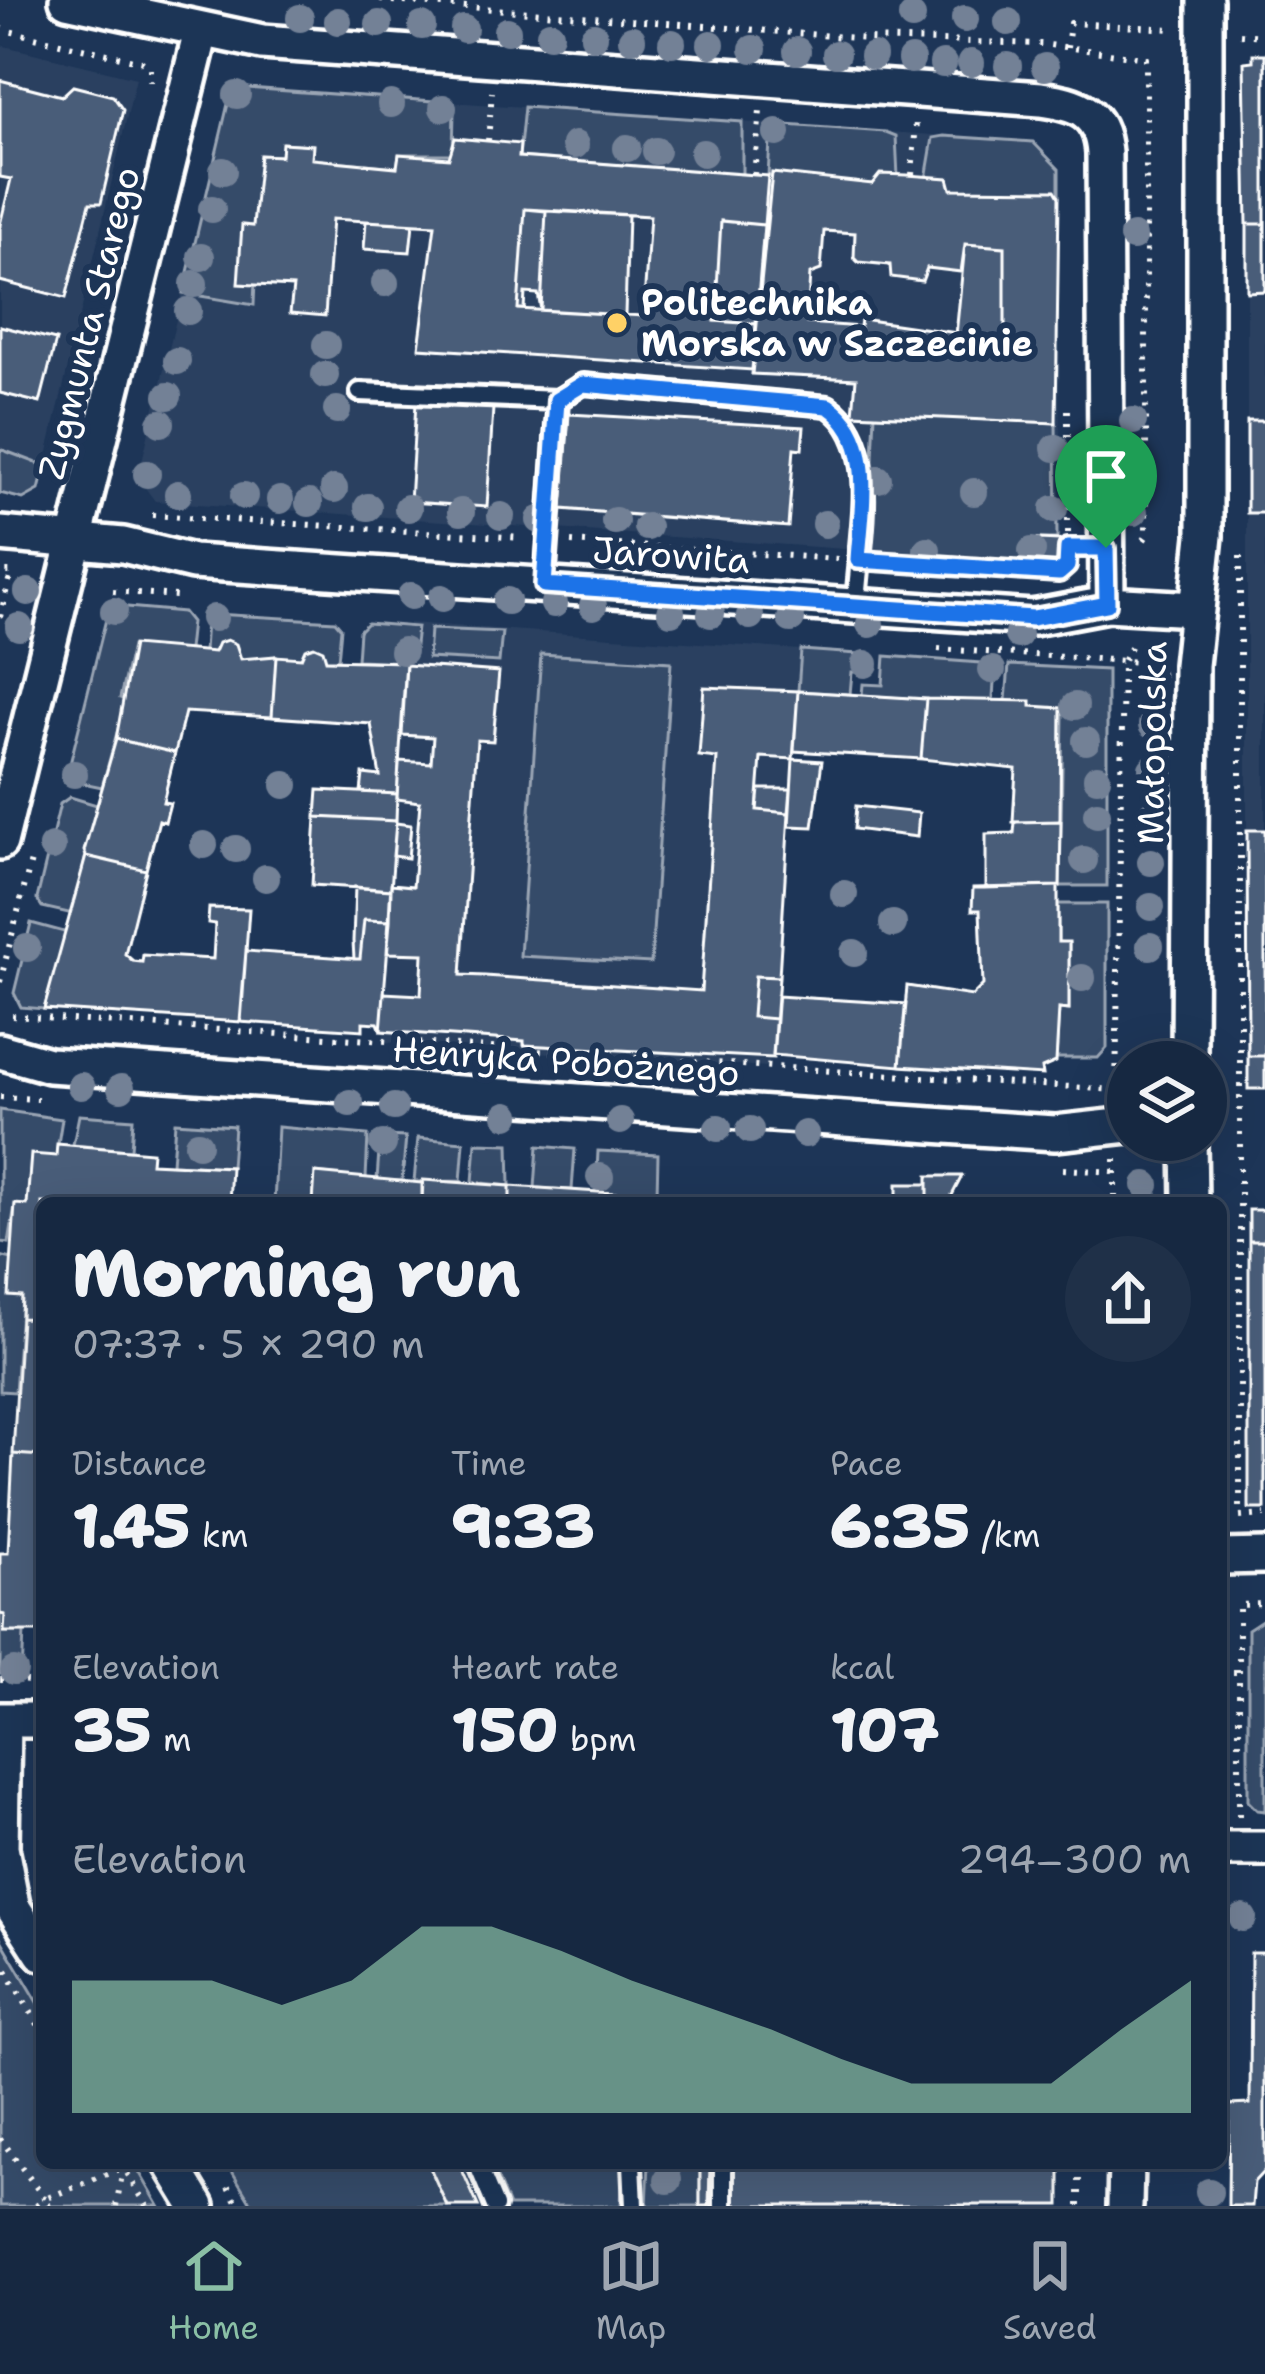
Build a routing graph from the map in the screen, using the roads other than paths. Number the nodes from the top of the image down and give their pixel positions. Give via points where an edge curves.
1 (67, 0) edge
2 (1205, 0) edge
3 (201, 32) junction
4 (360, 392) dead end
5 (557, 400) junction
6 (0, 534) edge
7 (75, 544) junction
8 (544, 585) junction
9 (1107, 604) junction
10 (856, 606) junction
11 (1194, 609) junction
12 (0, 842) edge
13 (1189, 1041) edge
14 (0, 1051) edge
15 (1107, 1127) edge
16 (1189, 1161) edge
17 (1190, 1197) edge
18 (1265, 1556) edge
19 (1227, 1557) edge
20 (2, 1720) edge
21 (36, 1720) edge
22 (1227, 1849) edge
23 (1265, 1849) edge
24 (6, 1896) edge
25 (36, 1944) edge
26 (175, 2169) edge
27 (480, 2169) edge
28 (632, 2169) edge
29 (723, 2169) edge
30 (1126, 2169) edge
31 (197, 2206) edge
32 (495, 2206) edge
33 (634, 2206) edge
34 (722, 2206) edge
35 (1125, 2206) edge

1 - 3 street
2 - 11 street, Małopolska via 1205,536
3 - 7 street, Zygmunta Starego
3 - 9 street via 1083,108 1098,125 1104,153
4 - 5 lane
5 - 8 lane
5 - 10 lane via 583,384 828,406 859,446
6 - 7 street, Jarowita
7 - 8 street, Jarowita via 123,545 193,562
7 - 12 street, Zygmunta Starego
8 - 10 street, Jarowita
9 - 10 street, Jarowita via 1033,618
9 - 11 street, Jarowita
11 - 13 street, Małopolska
14 - 15 street, Henryka Pobożnego via 50,1065 1055,1133
16 - 17 street
18 - 19 street
20 - 21 street
20 - 24 street
22 - 23 street
24 - 25 street
26 - 31 street
27 - 32 lane
28 - 33 lane
29 - 34 lane
30 - 35 street

